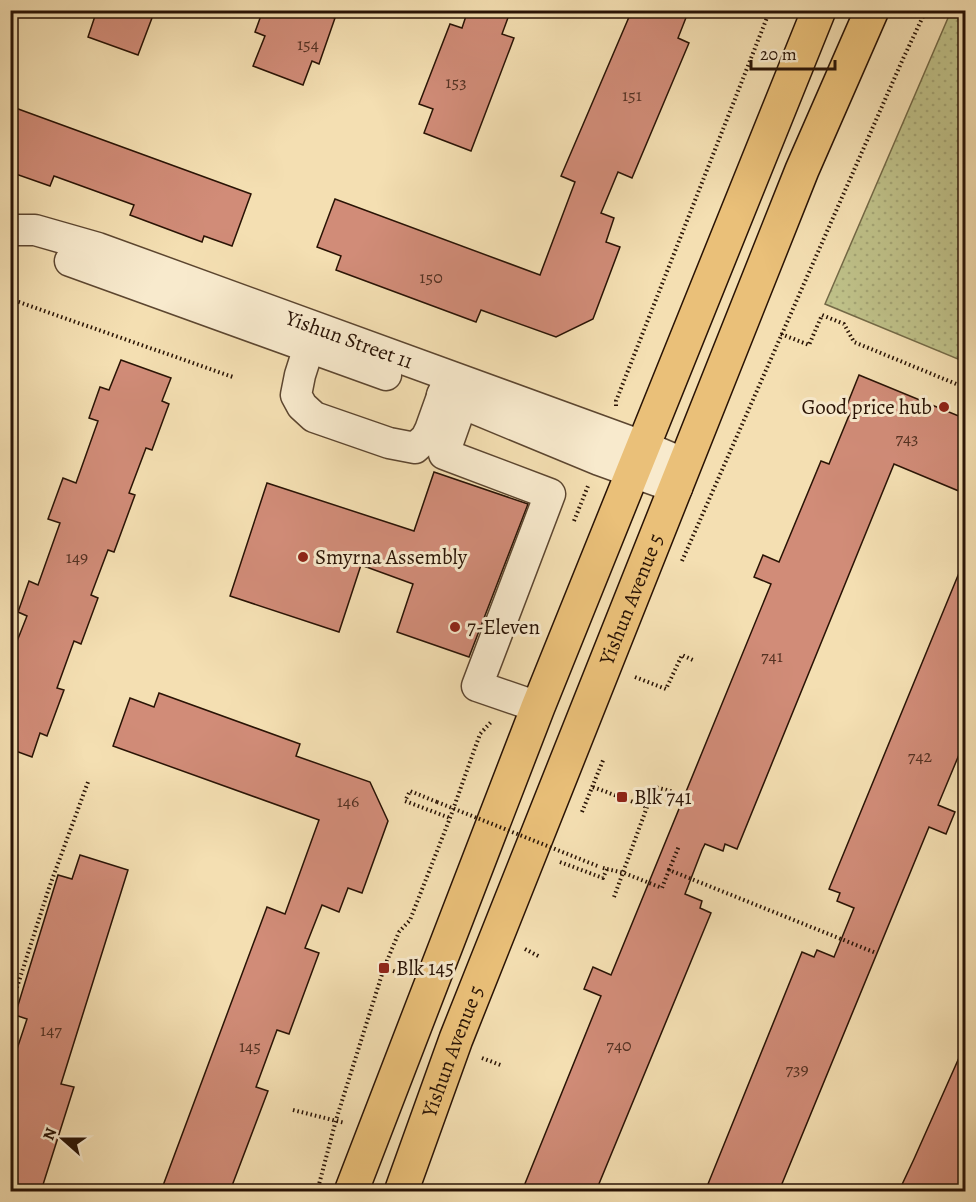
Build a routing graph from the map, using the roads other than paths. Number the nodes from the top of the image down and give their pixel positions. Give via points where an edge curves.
1 (819, 10) edge
2 (872, 10) edge
3 (10, 230) edge
4 (10, 250) edge
5 (253, 316) junction
6 (312, 338) junction
7 (451, 391) junction
8 (639, 459) junction
9 (681, 476) junction
10 (538, 707) junction
11 (351, 1191) edge
12 (401, 1191) edge

1 - 8 main road, Yishun Avenue 5
2 - 9 main road, Yishun Avenue 5 via 802,170
3 - 5 street, Yishun Street 11 via 35,230 98,248
4 - 5 street, Yishun Street 11 via 31,248
5 - 6 street, Yishun Street 11
6 - 7 street, Yishun Street 11
6 - 7 street via 296,395 314,417 415,448 426,438
7 - 8 street, Yishun Street 11
7 - 10 street via 444,454 550,494 477,686
8 - 9 street, Yishun Street 11
8 - 10 main road, Yishun Avenue 5
9 - 12 main road, Yishun Avenue 5 via 453,1048
10 - 11 main road, Yishun Avenue 5

